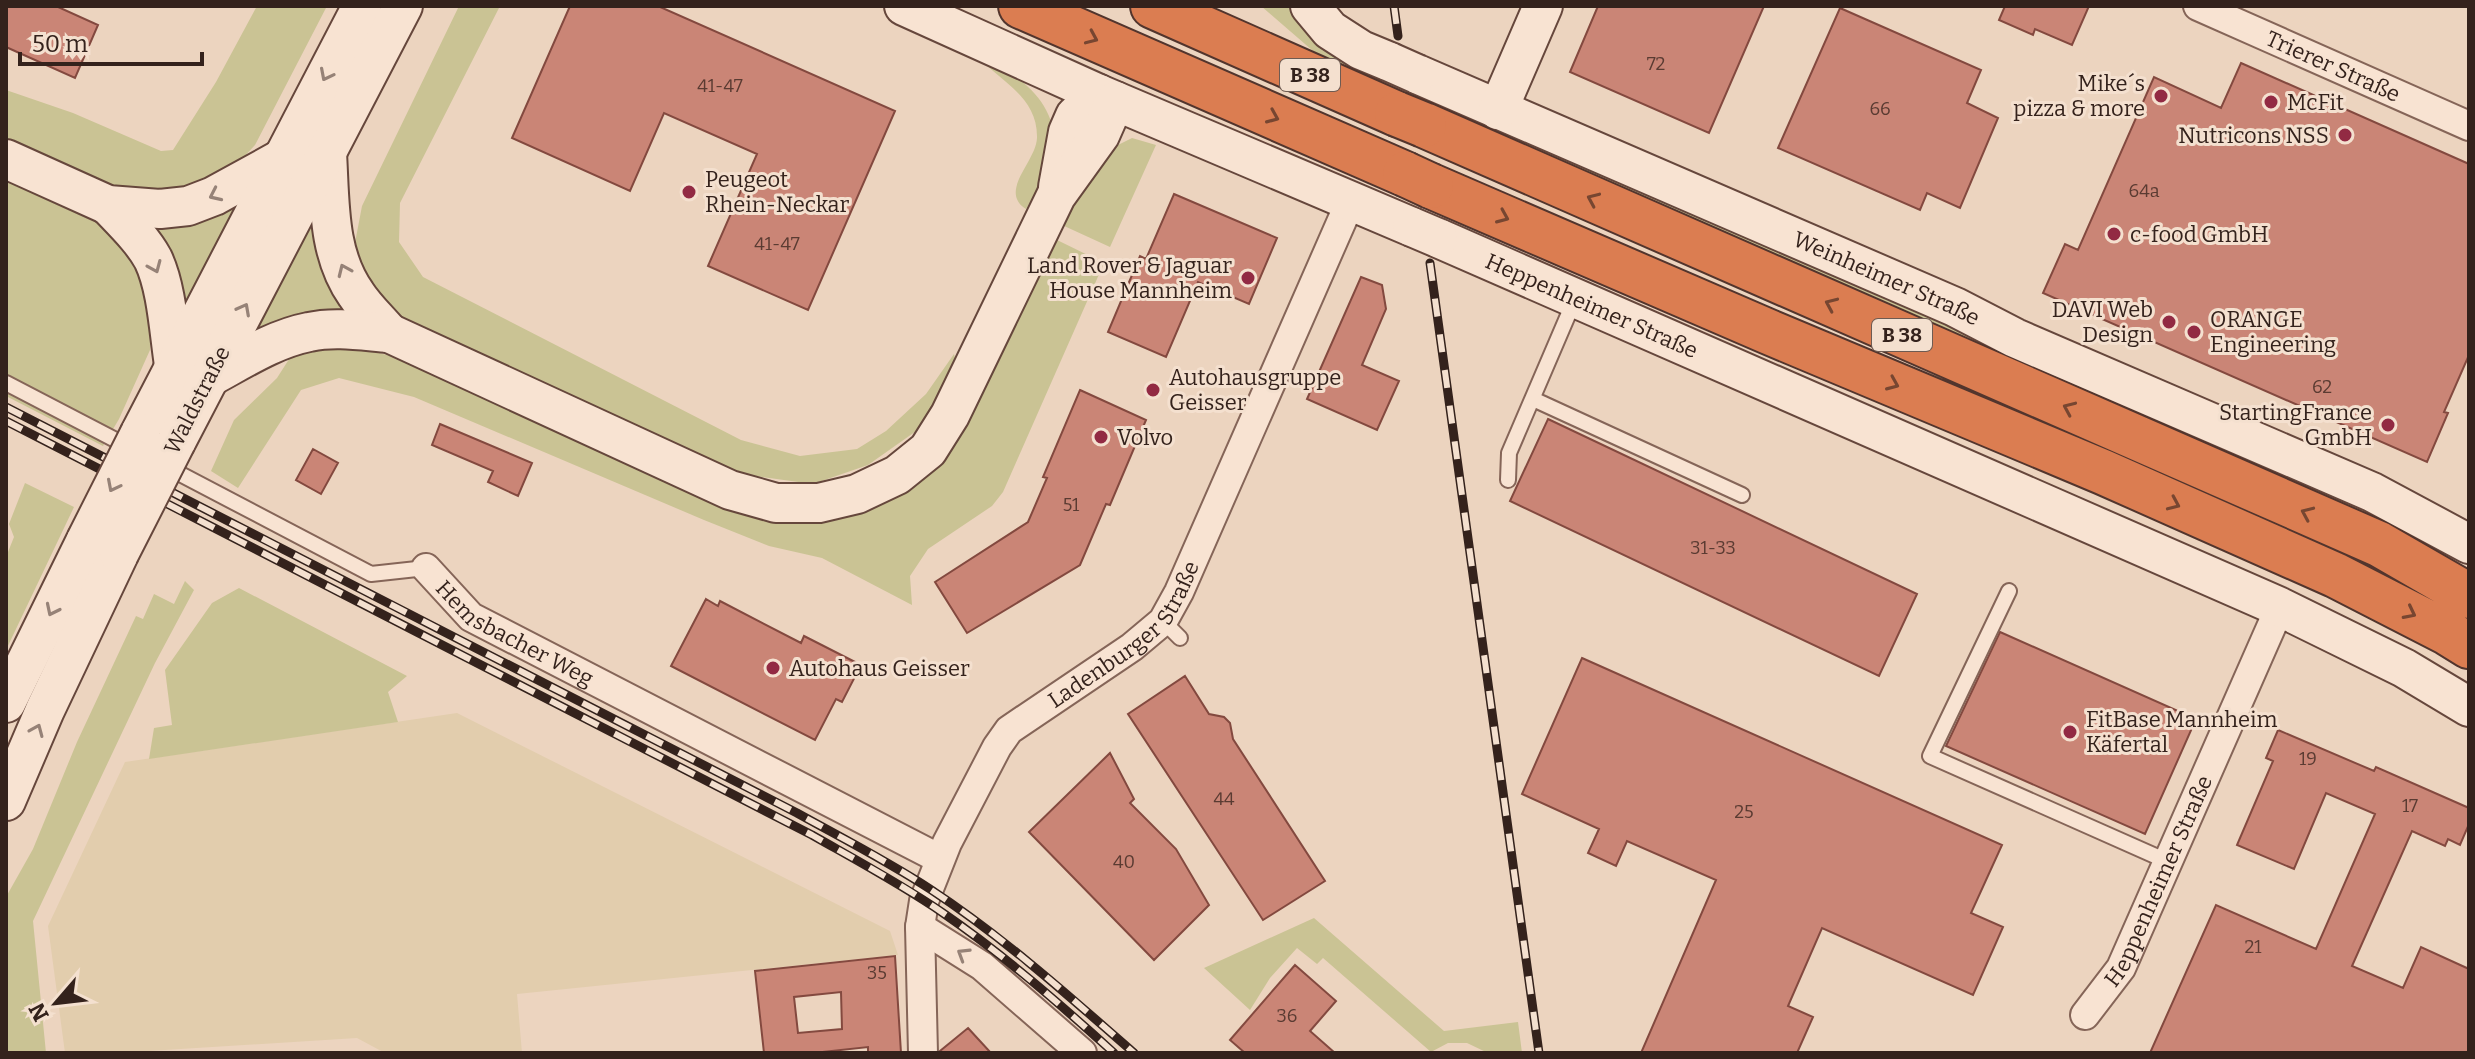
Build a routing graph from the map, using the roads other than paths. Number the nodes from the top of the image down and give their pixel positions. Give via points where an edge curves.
1 (362, 6) edge
2 (403, 6) edge
3 (904, 6) edge
4 (1021, 6) edge
5 (1153, 6) edge
6 (1310, 6) edge
7 (1543, 6) edge
8 (2198, 6) edge
9 (1211, 21) edge
10 (1026, 60) junction
11 (1107, 98) junction
12 (1498, 110) junction
13 (2469, 126) edge
14 (1068, 132) junction
15 (327, 150) junction
16 (283, 158) junction
17 (6, 159) edge
18 (1351, 200) junction
19 (108, 205) junction
20 (1046, 216) junction
21 (1575, 299) junction
22 (389, 333) junction
23 (191, 372) junction
24 (6, 383) edge
25 (1533, 399) junction
26 (153, 447) junction
27 (1508, 480) dead end
28 (1742, 495) dead end
29 (2469, 544) edge
30 (103, 547) junction
31 (426, 568) joint
32 (2009, 591) dead end
33 (2469, 596) edge
34 (2280, 607) junction
35 (2469, 646) edge
36 (6, 703) edge
37 (2469, 707) edge
38 (6, 801) edge
39 (940, 859) junction
40 (2169, 862) junction
41 (920, 927) junction
42 (2085, 1015) dead end
43 (923, 1053) edge
44 (1082, 1053) edge

1 -> 16 main road, Waldstraße
2 - 15 main road, Waldstraße
3 - 10 main road, Heppenheimer Straße
4 -> 35 highway, B 38 via 2335,575
5 - 9 highway, B 38
6 - 12 main road, Weinheimer Straße via 1330,30 1361,50
7 - 12 main road
8 - 13 street, Trierer Straße
33 -> 9 highway, B 38 via 2379,544 1410,120
10 - 11 main road, Heppenheimer Straße
10 - 14 main road
11 - 14 main road via 1075,116
11 - 18 main road, Heppenheimer Straße
11 - 20 main road via 1100,135
12 - 29 main road, Weinheimer Straße via 2372,492
14 - 20 main road
22 -> 15 main road via 355,293 340,264 331,230
23 -> 15 main road, Waldstraße
16 -> 19 main road via 188,206
16 - 23 main road, Waldstraße
17 - 19 main road
18 - 21 main road, Heppenheimer Straße
18 - 39 street, Ladenburger Straße via 1179,592 1172,629 1132,647 1009,730
19 -> 23 main road via 152,259
20 - 22 main road via 928,450 884,482 819,503 776,503 730,490
21 - 25 lane
21 - 34 main road, Heppenheimer Straße
22 - 23 main road via 308,332
23 - 26 main road, Waldstraße
24 - 26 lane, Hemsbacher Weg
25 - 27 lane via 1509,453
25 - 28 lane
26 - 30 main road, Waldstraße, bridge
26 - 31 lane, Hemsbacher Weg via 371,574
30 -> 36 main road, Waldstraße
38 -> 30 main road, Waldstraße
31 - 39 street, Hemsbacher Weg via 471,617
32 - 40 lane via 1930,756
34 - 37 main road, Heppenheimer Straße via 2404,668
34 - 40 street, Heppenheimer Straße
39 - 41 street, Ladenburger Straße
40 - 42 street, Heppenheimer Straße via 2121,968
41 - 43 street, Ladenburger Straße
44 -> 41 street via 982,966

